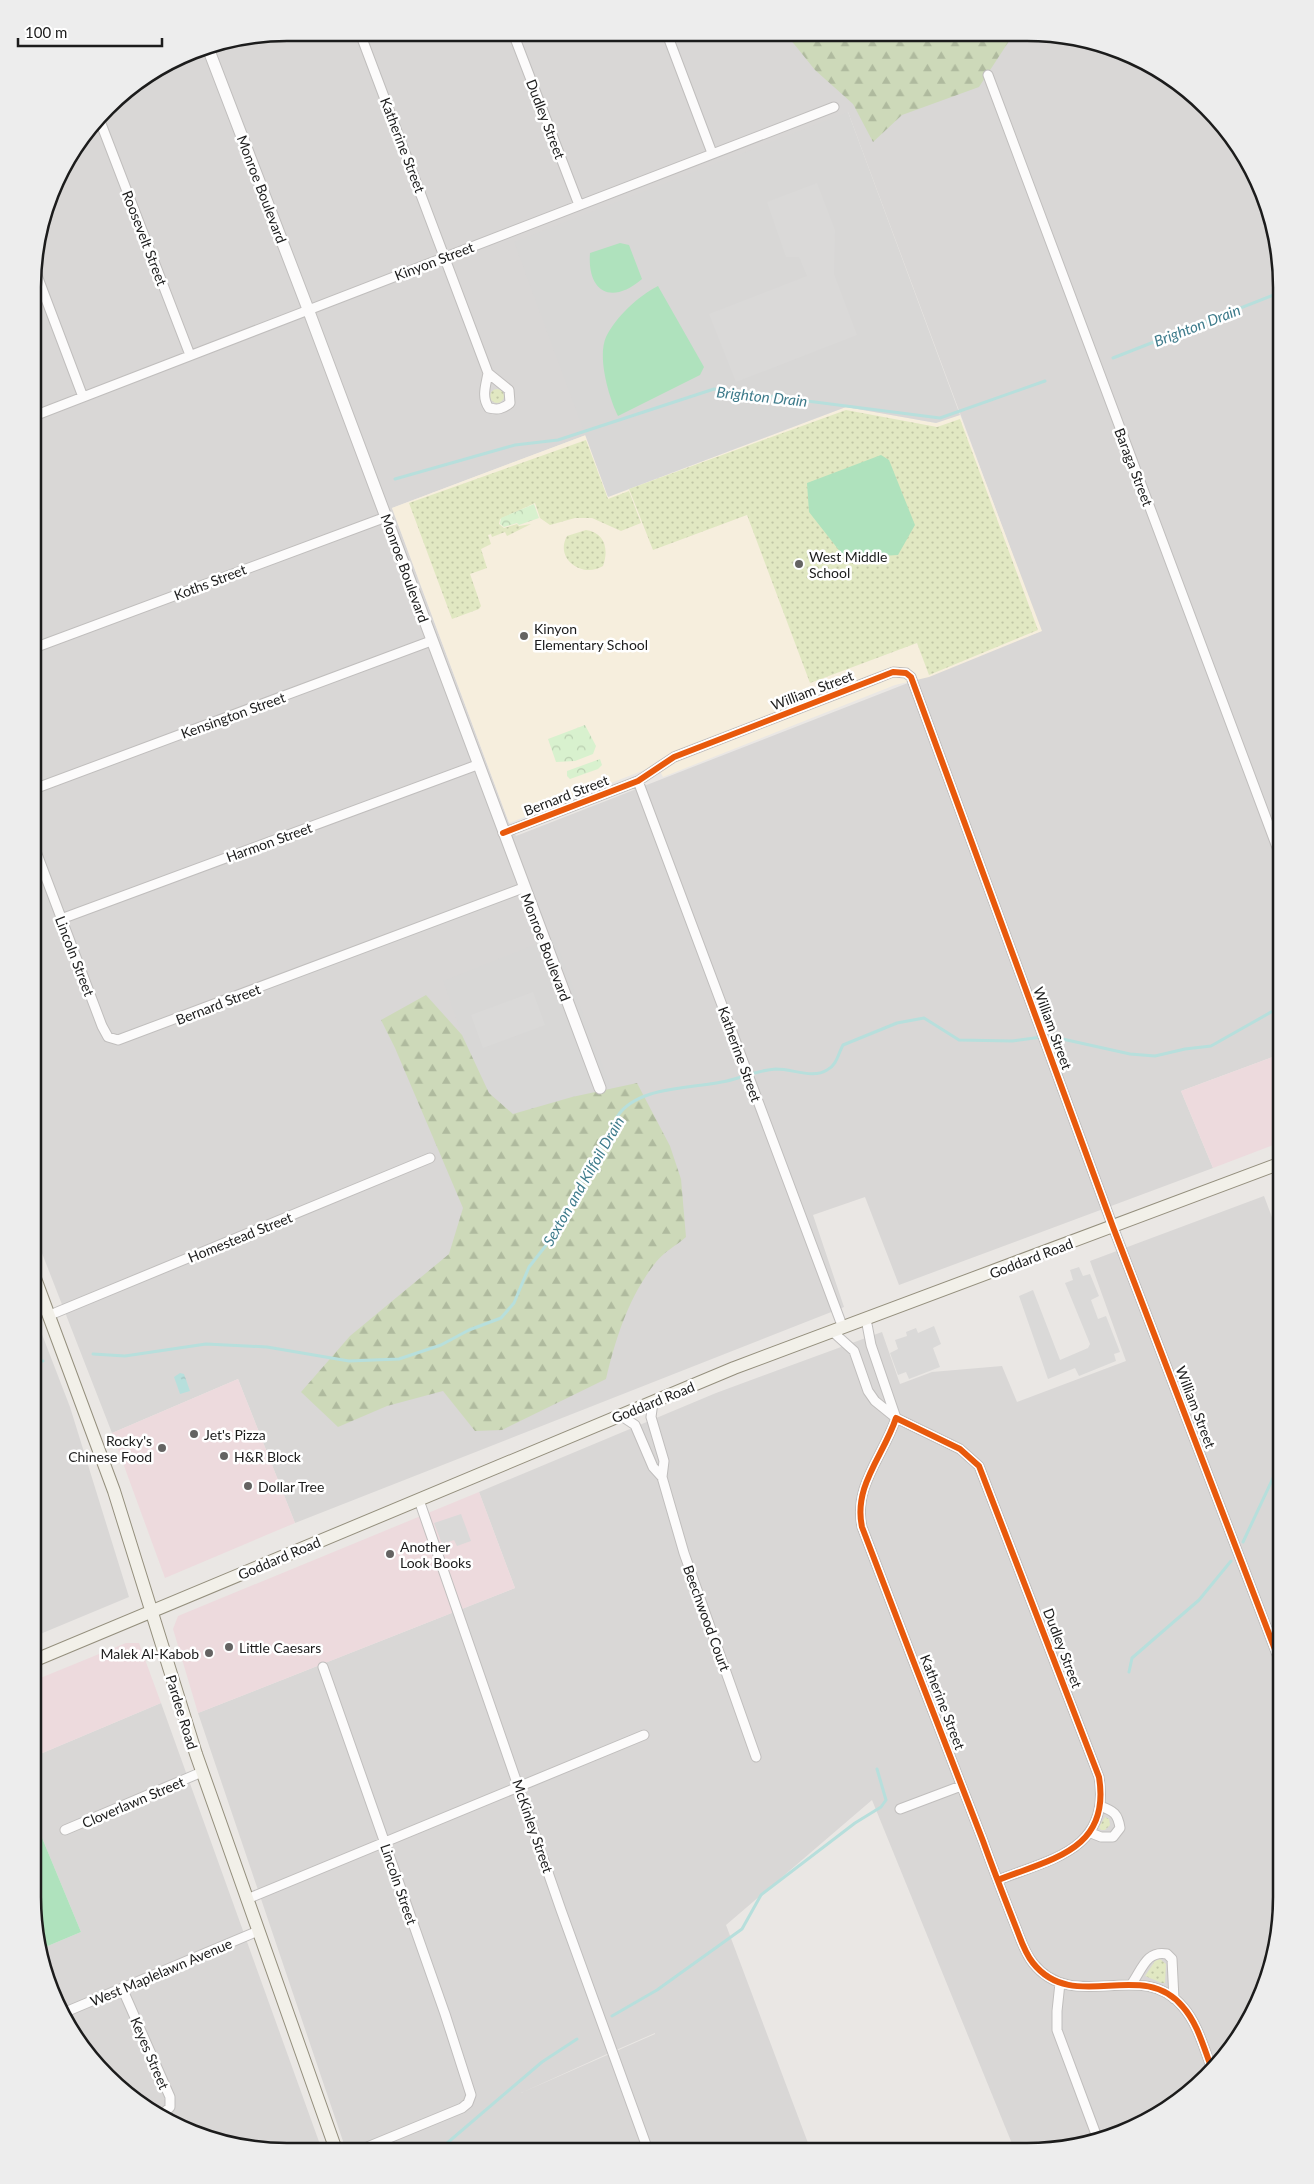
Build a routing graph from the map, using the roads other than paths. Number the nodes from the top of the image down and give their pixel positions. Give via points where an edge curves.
1 (363, 41) edge
2 (516, 41) edge
3 (670, 41) edge
4 (210, 53) edge
5 (988, 75) dead end
6 (834, 106) dead end
7 (102, 125) edge
8 (712, 153) junction
9 (579, 205) junction
10 (445, 257) junction
11 (41, 286) edge
12 (308, 309) junction
13 (190, 355) junction
14 (488, 373) dead end
15 (83, 397) junction
16 (41, 413) edge
17 (386, 517) junction
18 (431, 641) junction
19 (41, 645) edge
20 (477, 765) junction
21 (638, 781) junction
22 (41, 786) edge
23 (503, 833) junction
24 (1273, 837) edge
25 (41, 865) edge
26 (523, 888) junction
27 (61, 919) junction
28 (108, 1037) joint
29 (600, 1088) dead end
30 (430, 1158) dead end
31 (1273, 1166) edge
32 (1113, 1227) junction
33 (41, 1293) edge
34 (50, 1315) junction
35 (866, 1319) junction
36 (838, 1330) junction
37 (653, 1402) junction
38 (620, 1415) junction
39 (896, 1418) junction
40 (662, 1477) junction
41 (419, 1500) junction
42 (151, 1612) junction
43 (1273, 1644) edge
44 (41, 1658) edge
45 (323, 1667) dead end
46 (644, 1734) dead end
47 (756, 1757) dead end
48 (202, 1772) junction
49 (962, 1786) junction
50 (519, 1787) junction
51 (1100, 1806) junction
52 (900, 1809) dead end
53 (64, 1830) dead end
54 (1091, 1833) junction
55 (384, 1843) junction
56 (998, 1880) junction
57 (247, 1899) junction
58 (258, 1931) junction
59 (1060, 1983) junction
60 (1132, 1985) junction
61 (122, 1988) junction
62 (1174, 1999) junction
63 (69, 2010) edge
64 (1209, 2062) edge
65 (166, 2111) edge
66 (1095, 2133) edge
67 (334, 2143) edge
68 (377, 2143) edge
69 (645, 2143) edge

1 - 10 street, Katherine Street
2 - 9 street, Dudley Street
3 - 8 street
4 - 12 street, Monroe Boulevard
5 - 24 street, Baraga Street
6 - 8 street, Kinyon Street
7 - 13 street, Roosevelt Street
8 - 9 street, Kinyon Street
9 - 10 street, Kinyon Street
10 - 12 street, Kinyon Street
10 - 14 street, Katherine Street
11 - 15 street
12 - 13 street, Kinyon Street
12 - 17 street, Monroe Boulevard
13 - 15 street, Kinyon Street
15 - 16 street, Kinyon Street
17 - 18 street, Monroe Boulevard
17 - 19 street, Koths Street
18 - 20 street, Monroe Boulevard
18 - 22 street, Kensington Street
20 - 23 street, Monroe Boulevard
20 - 27 street, Harmon Street
21 - 23 street, Bernard Street
21 - 32 street, William Street via 674,757 893,672 906,673 915,689
21 - 36 street, Katherine Street via 751,1082
23 - 26 street, Monroe Boulevard
25 - 27 street, Lincoln Street
26 - 28 street, Bernard Street via 124,1039
26 - 29 street, Monroe Boulevard
27 - 28 street, Lincoln Street
30 - 34 street, Homestead Street
31 - 32 main road, Goddard Road
32 - 35 main road, Goddard Road
32 - 43 street, William Street
33 - 34 main road, Pardee Road
34 - 42 main road, Pardee Road via 114,1490
35 - 36 main road, Goddard Road
35 - 39 street via 871,1345
36 - 37 main road, Goddard Road
36 - 39 street, Katherine Street via 854,1351 875,1401
37 - 38 main road, Goddard Road
37 - 40 street, Beechwood Court via 652,1422 664,1461
38 - 40 street, Beechwood Court via 635,1425 653,1467
38 - 41 main road, Goddard Road
39 - 49 street, Katherine Street via 863,1488 860,1519
39 - 51 street, Dudley Street via 960,1449 979,1466 1099,1777
40 - 47 street, Beechwood Court via 684,1553
41 - 42 main road, Goddard Road
41 - 50 street, McKinley Street
42 - 44 main road, Goddard Road
42 - 48 main road, Pardee Road
45 - 55 street, Lincoln Street
46 - 50 street
48 - 53 street, Cloverlawn Street
48 - 57 main road, Pardee Road
49 - 52 street
49 - 56 street, Katherine Street
50 - 55 street
50 - 69 street, McKinley Street
51 - 54 street, Dudley Street
51 - 54 street via 1113,1810 1119,1818 1120,1828 1112,1838
54 - 56 street, Dudley Street via 1069,1852
55 - 57 street
55 - 68 street, Lincoln Street via 470,2089 469,2101 462,2108
56 - 59 street, Katherine Street via 1027,1955 1039,1970
57 - 58 main road, Pardee Road
58 - 61 street, West Maplelawn Avenue
58 - 67 main road, Pardee Road
59 - 60 street via 1077,1988
59 - 66 street via 1057,2030
60 - 62 street via 1154,1987
60 - 62 street via 1149,1957 1154,1953 1167,1954 1172,1959
61 - 63 street, West Maplelawn Avenue
61 - 65 street, Keyes Street via 170,2097 170,2107
62 - 64 street via 1189,2014

